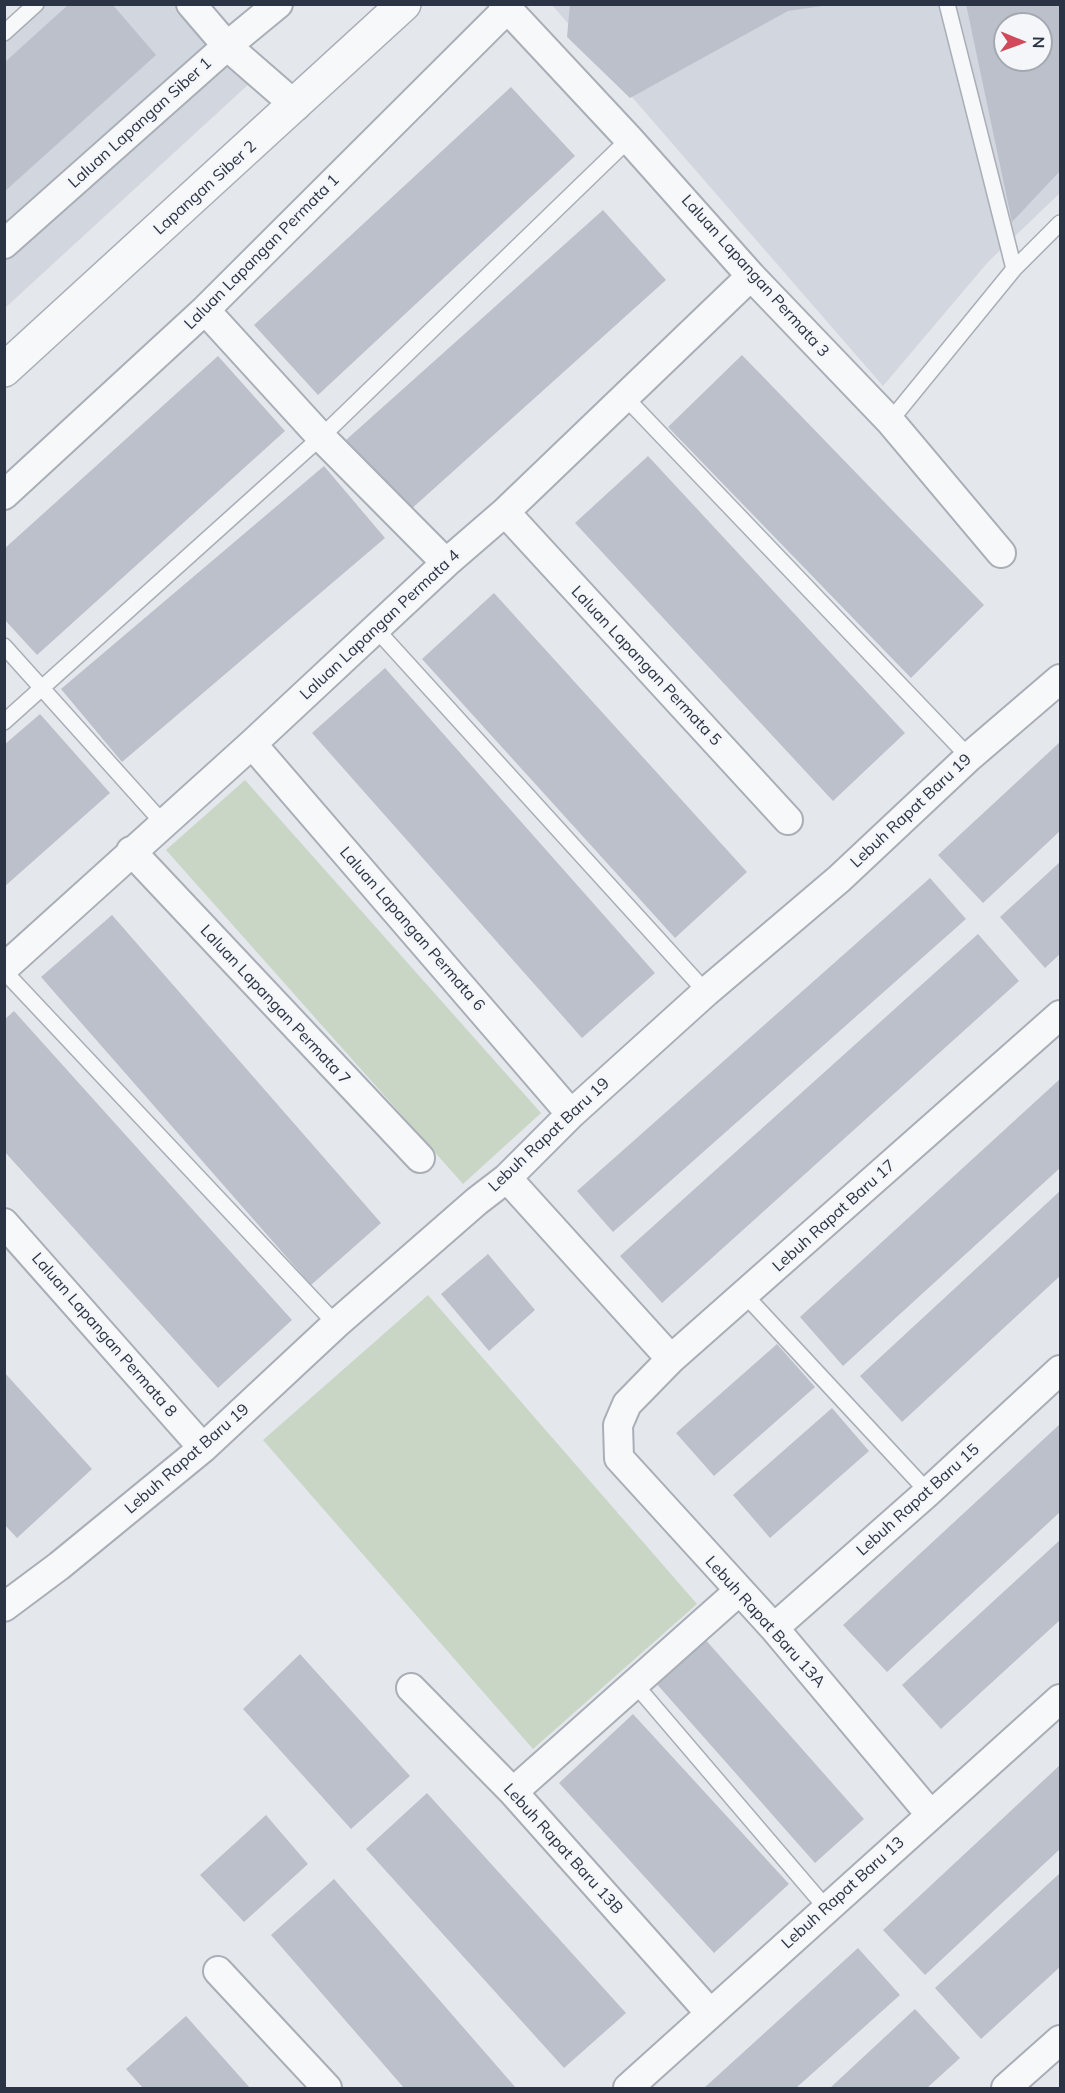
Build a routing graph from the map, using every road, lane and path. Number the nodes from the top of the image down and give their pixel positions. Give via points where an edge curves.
1 (36, 4) edge
2 (191, 4) edge
3 (278, 4) edge
4 (404, 4) edge
5 (947, 4) edge
6 (508, 6) edge
7 (4, 33) edge
8 (227, 46) junction
9 (296, 106) junction
10 (629, 139) junction
11 (1060, 223) edge
12 (5, 242) edge
13 (1014, 269) junction
14 (751, 276) junction
15 (205, 310) junction
16 (4, 370) edge
17 (624, 396) junction
18 (890, 421) junction
19 (321, 437) junction
20 (4, 495) edge
21 (505, 512) junction
22 (1001, 553) dead end
23 (446, 563) junction
24 (375, 628) junction
25 (4, 646) edge
26 (1060, 679) edge
27 (42, 688) junction
28 (4, 722) edge
29 (252, 744) junction
30 (969, 757) junction
31 (788, 820) dead end
32 (163, 823) junction
33 (131, 851) junction
34 (4, 969) edge
35 (706, 992) junction
36 (1060, 1015) edge
37 (571, 1114) junction
38 (420, 1158) dead end
39 (507, 1178) junction
40 (4, 1223) edge
41 (746, 1295) junction
42 (336, 1323) junction
43 (671, 1359) junction
44 (1060, 1370) edge
45 (618, 1425) joint
46 (203, 1448) junction
47 (928, 1492) junction
48 (739, 1592) junction
49 (4, 1607) edge
50 (774, 1628) junction
51 (634, 1683) junction
52 (411, 1688) dead end
53 (1060, 1699) edge
54 (513, 1792) junction
55 (930, 1814) junction
56 (827, 1909) junction
57 (218, 1971) dead end
58 (710, 2013) junction
59 (1060, 2040) edge
60 (327, 2088) edge
61 (628, 2088) edge
62 (1006, 2088) edge

1 - 7 lane
2 - 8 street
3 - 8 street, Laluan Lapangan Siber 1
4 - 9 street, Lapangan Siber 2
5 - 13 lane
6 - 10 street, Laluan Lapangan Permata 3
6 - 15 street, Laluan Lapangan Permata 1
8 - 9 street
8 - 12 street, Laluan Lapangan Siber 1
9 - 16 street, Lapangan Siber 2
10 - 14 street, Laluan Lapangan Permata 3
10 - 19 lane
11 - 13 lane
13 - 18 lane
14 - 17 street, Laluan Lapangan Permata 4
14 - 18 street, Laluan Lapangan Permata 3
15 - 19 street
15 - 20 street, Laluan Lapangan Permata 1
17 - 21 street, Laluan Lapangan Permata 4
17 - 30 lane
18 - 22 street, Laluan Lapangan Permata 3
19 - 23 street
19 - 27 lane
21 - 23 street, Laluan Lapangan Permata 4
21 - 31 street, Laluan Lapangan Permata 5
23 - 24 street, Laluan Lapangan Permata 4
24 - 29 street, Laluan Lapangan Permata 4
24 - 35 lane
25 - 27 lane
26 - 30 street, Lebuh Rapat Baru 19
27 - 28 lane
27 - 32 lane
29 - 32 street, Laluan Lapangan Permata 4
29 - 37 street, Laluan Lapangan Permata 6
30 - 35 street, Lebuh Rapat Baru 19 via 839,879
32 - 33 street, Laluan Lapangan Permata 4
33 - 34 street, Laluan Lapangan Permata 4
33 - 38 street, Laluan Lapangan Permata 7
34 - 42 lane
35 - 37 street, Lebuh Rapat Baru 19
36 - 41 street, Lebuh Rapat Baru 17
37 - 39 street, Lebuh Rapat Baru 19
39 - 42 street, Lebuh Rapat Baru 19
39 - 43 street
40 - 46 street, Laluan Lapangan Permata 8
41 - 43 street, Lebuh Rapat Baru 17
41 - 47 lane
42 - 46 street, Lebuh Rapat Baru 19
43 - 45 street, Lebuh Rapat Baru 17 via 627,1404
44 - 47 street, Lebuh Rapat Baru 15
45 - 48 street, Lebuh Rapat Baru 13A via 620,1458
46 - 49 street, Lebuh Rapat Baru 19
47 - 50 street, Lebuh Rapat Baru 15
48 - 50 street, Lebuh Rapat Baru 13A
48 - 51 street
50 - 55 street, Lebuh Rapat Baru 13A
51 - 54 street
51 - 56 lane
52 - 54 street, Lebuh Rapat Baru 13B
53 - 55 street, Lebuh Rapat Baru 13
54 - 58 street, Lebuh Rapat Baru 13B
55 - 56 street, Lebuh Rapat Baru 13
56 - 58 street, Lebuh Rapat Baru 13
57 - 60 street
58 - 61 street, Lebuh Rapat Baru 13
59 - 62 street

